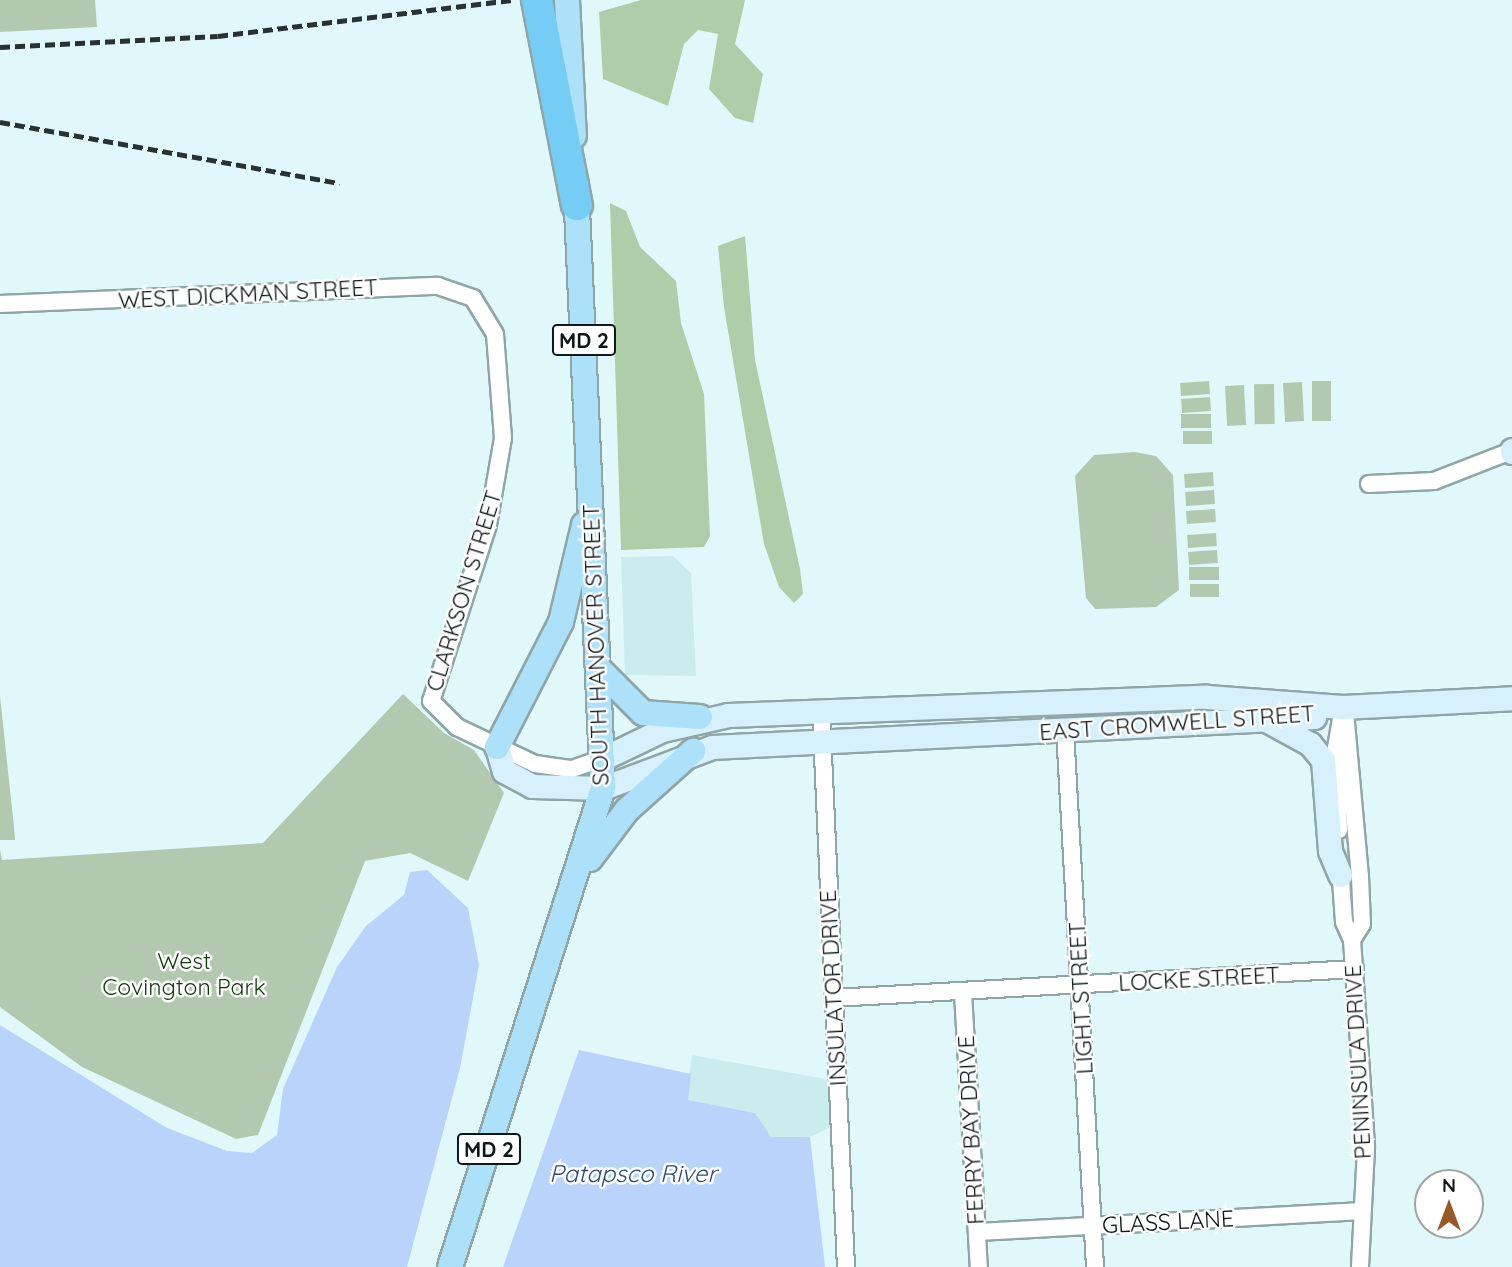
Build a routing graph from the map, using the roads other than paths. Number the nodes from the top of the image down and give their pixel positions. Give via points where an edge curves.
1 (537, 0) edge
2 (567, 0) edge
3 (577, 205) junction
4 (0, 304) edge
5 (487, 314) joint
6 (1512, 451) edge
7 (591, 476) junction
8 (1369, 484) dead end
9 (601, 671) junction
10 (1512, 698) edge
11 (1343, 707) junction
12 (821, 710) junction
13 (700, 717) junction
14 (1266, 720) junction
15 (1065, 730) junction
16 (822, 742) junction
17 (497, 747) junction
18 (693, 751) junction
19 (604, 758) junction
20 (603, 788) junction
21 (579, 874) junction
22 (1340, 876) junction
23 (1352, 940) junction
24 (1355, 969) junction
25 (1080, 986) junction
26 (963, 993) junction
27 (833, 998) junction
28 (1359, 1211) junction
29 (1093, 1226) junction
30 (977, 1232) junction
31 (450, 1267) edge
32 (846, 1267) edge
33 (979, 1267) edge
34 (1095, 1267) edge
35 (1360, 1267) edge

1 - 3 highway
2 - 3 main road, SOUTH HANOVER STREET / MD 2
3 - 7 main road, SOUTH HANOVER STREET / MD 2
4 - 5 street, WEST DICKMAN STREET via 438,286 473,298
5 - 17 street, CLARKSON STREET via 503,400 498,479 431,701 457,727
6 - 8 street via 1453,476
7 - 9 main road, SOUTH HANOVER STREET / MD 2
7 - 17 main road via 565,612
9 - 13 main road via 643,713
9 - 19 main road, SOUTH HANOVER STREET / MD 2
10 - 11 street
11 - 12 street, EAST CROMWELL STREET via 1207,697
11 - 14 street, EAST CROMWELL STREET via 1316,717
11 - 22 street, PENINSULA DRIVE via 1336,748
11 - 23 street, PENINSULA DRIVE via 1362,924
12 - 13 street, EAST CROMWELL STREET
12 - 16 street, INSULATOR DRIVE
13 - 19 street, EAST CROMWELL STREET
14 - 15 street, EAST CROMWELL STREET
14 - 22 street via 1310,744 1323,760 1330,851
15 - 16 street, EAST CROMWELL STREET
15 - 25 street, LIGHT STREET
16 - 18 street, EAST CROMWELL STREET
16 - 27 street, INSULATOR DRIVE
17 - 19 street via 555,769
17 - 20 street via 505,771 533,786
18 - 20 street, EAST CROMWELL STREET
18 - 21 main road via 627,810
19 - 20 main road, SOUTH HANOVER STREET / MD 2
20 - 21 main road, SOUTH HANOVER STREET / MD 2
21 - 31 main road, SOUTH HANOVER STREET / MD 2
22 - 23 street, PENINSULA DRIVE via 1344,922
23 - 24 street, PENINSULA DRIVE
24 - 25 street, LOCKE STREET
24 - 28 street, PENINSULA DRIVE via 1366,1149
25 - 26 street, LOCKE STREET
25 - 29 street, LIGHT STREET
26 - 27 street, LOCKE STREET
26 - 30 street, FERRY BAY DRIVE
27 - 32 street, INSULATOR DRIVE
28 - 29 street, GLASS LANE
28 - 35 street, PENINSULA DRIVE
29 - 30 street, GLASS LANE
29 - 34 street, LIGHT STREET
30 - 33 street, FERRY BAY DRIVE

